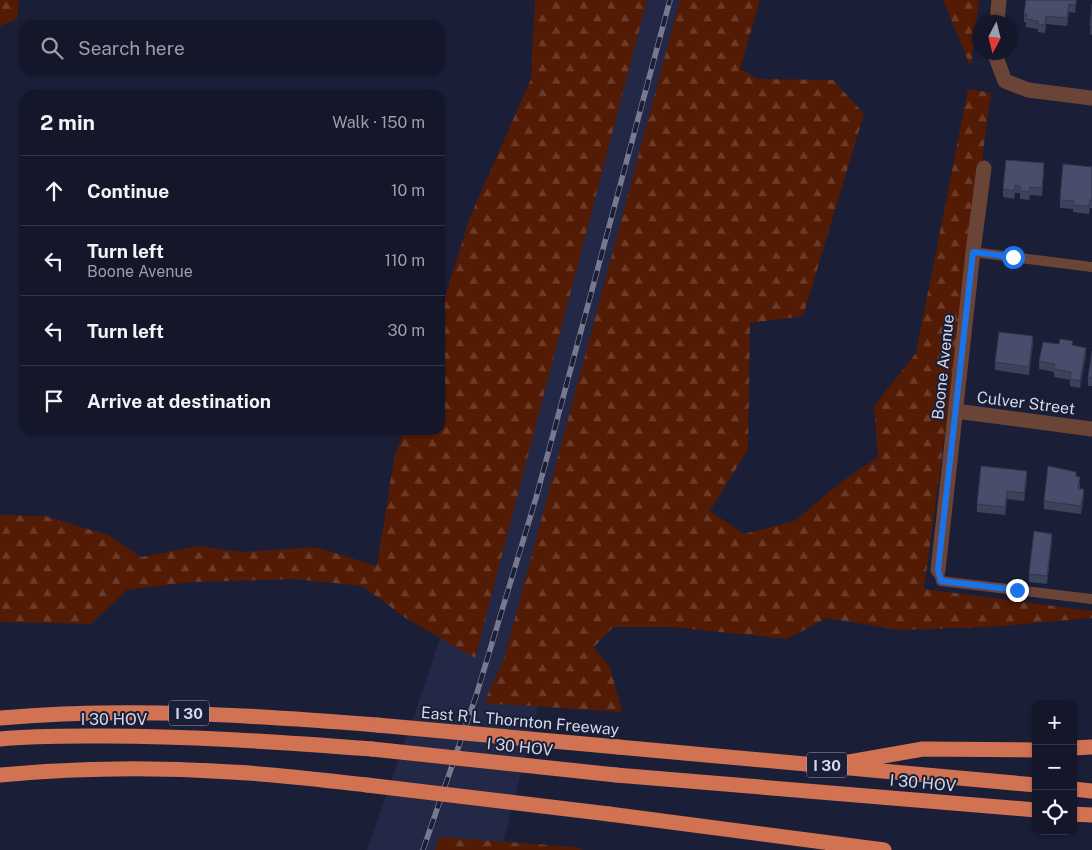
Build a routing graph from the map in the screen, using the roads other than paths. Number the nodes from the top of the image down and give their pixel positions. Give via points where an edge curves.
1 (999, 0) edge
2 (998, 15) edge
3 (997, 60) edge
4 (1092, 98) edge
5 (984, 168) dead end
6 (973, 252) junction
7 (1092, 267) edge
8 (956, 412) junction
9 (1092, 429) edge
10 (938, 570) joint
11 (1092, 599) edge
12 (0, 718) edge
13 (0, 739) edge
14 (1092, 747) edge
15 (1077, 748) edge
16 (1032, 750) edge
17 (831, 766) junction
18 (0, 775) edge
19 (1032, 785) edge
20 (1077, 789) edge
21 (1092, 790) edge
22 (1032, 810) edge
23 (1077, 814) edge
24 (1092, 815) edge
25 (741, 831) junction
26 (812, 850) edge
27 (884, 850) edge

1 - 2 street
3 - 4 street via 1005,81 1028,90
5 - 6 street, Boone Avenue
6 - 7 lane
6 - 8 street, Boone Avenue
8 - 9 street, Culver Street
8 - 10 street, Boone Avenue
10 - 11 lane via 941,581
12 - 17 highway, East R L Thornton Freeway / I 30, bridge via 134,712 240,715
13 - 22 highway, I 30 HOV, bridge via 131,735 236,739
14 - 15 highway
16 - 17 highway via 923,748
17 - 19 highway, East R L Thornton Freeway / I 30
18 - 25 highway, bridge via 153,769 232,772 367,785
20 - 21 highway
23 - 24 highway
25 - 26 highway
25 - 27 highway

